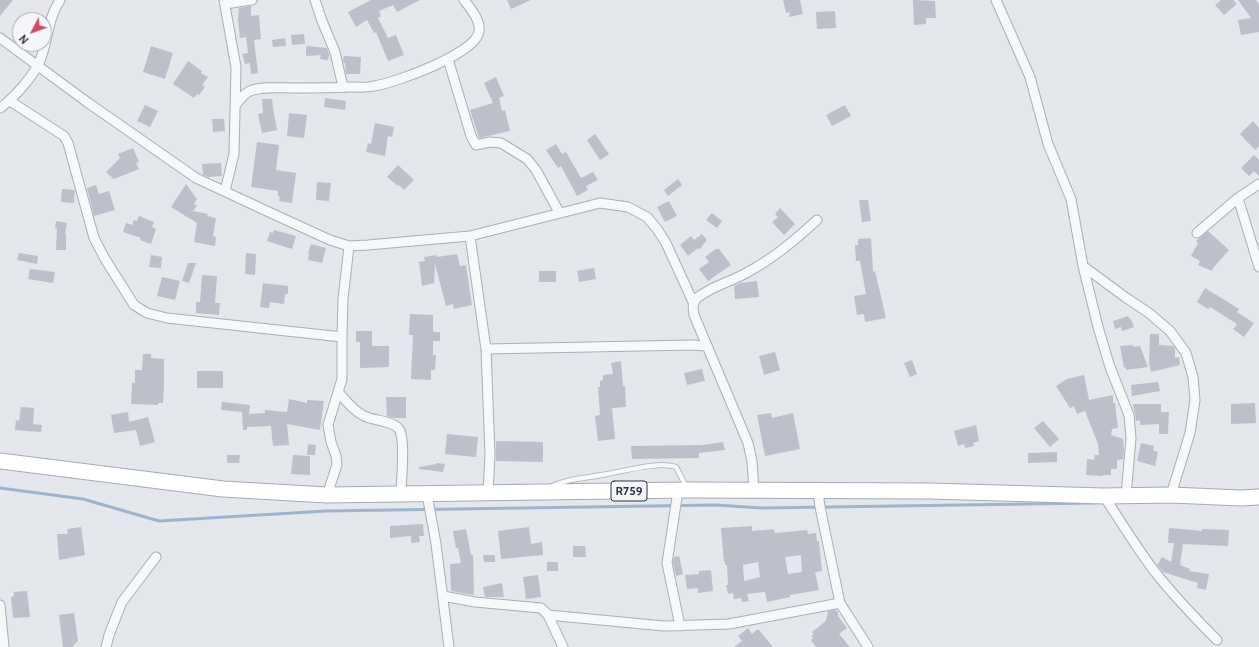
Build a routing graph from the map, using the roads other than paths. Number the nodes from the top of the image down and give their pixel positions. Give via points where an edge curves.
1 (60, 0) edge
2 (252, 0) edge
3 (315, 0) edge
4 (464, 0) edge
5 (996, 0) edge
6 (224, 2) edge
7 (0, 38) edge
8 (448, 59) junction
9 (38, 66) junction
10 (343, 87) junction
11 (10, 101) junction
12 (235, 106) junction
13 (0, 108) edge
14 (1259, 184) edge
15 (225, 192) junction
16 (1238, 198) junction
17 (559, 212) junction
18 (817, 220) dead end
19 (1197, 233) dead end
20 (470, 236) junction
21 (349, 246) junction
22 (1083, 266) junction
23 (1259, 267) edge
24 (693, 302) junction
25 (702, 333) junction
26 (342, 337) junction
27 (692, 345) junction
28 (707, 346) junction
29 (486, 349) junction
30 (339, 394) junction
31 (0, 461) edge
32 (683, 491) junction
33 (754, 491) junction
34 (818, 491) junction
35 (488, 493) junction
36 (538, 493) junction
37 (401, 494) junction
38 (426, 494) junction
39 (327, 495) junction
40 (1171, 495) junction
41 (1104, 496) junction
42 (1126, 496) junction
43 (1259, 497) edge
44 (156, 557) dead end
45 (443, 596) junction
46 (840, 603) junction
47 (0, 605) edge
48 (548, 615) junction
49 (680, 626) junction
50 (1217, 640) dead end
51 (4, 647) edge
52 (106, 647) edge
53 (449, 647) edge
54 (562, 647) edge
55 (868, 647) edge

1 - 9 street via 52,15
2 - 6 street
3 - 10 street via 335,52
4 - 8 street via 479,24 479,33 476,40
5 - 22 street via 1030,77 1048,144 1071,199
6 - 12 street via 236,67
7 - 9 street
8 - 10 street via 406,78 374,86
8 - 17 street via 476,145 501,143 527,159 536,170
9 - 11 street
9 - 15 street via 196,178
10 - 12 street via 269,88 249,91
11 - 13 street
11 - 26 street via 64,136 94,238 134,305 147,313 167,318
12 - 15 street via 234,154
14 - 16 street
15 - 21 street via 330,240
16 - 19 street
16 - 23 street
17 - 20 street
17 - 24 street via 600,203 628,207 647,218 666,243
18 - 24 street via 783,250 746,274 704,293
20 - 21 street
20 - 29 street
21 - 26 street
22 - 40 street via 1149,313 1170,331 1186,353 1193,377 1195,400 1190,434
22 - 42 street via 1110,367 1129,415 1131,438
24 - 25 street via 694,315
25 - 27 street
25 - 28 street
26 - 30 street via 342,379
27 - 28 street
27 - 29 street
28 - 33 street via 748,443
29 - 35 street via 490,454
30 - 37 street via 365,416 398,428 402,435 403,449
30 - 39 street via 328,425 337,465
31 - 39 main road, R759 via 223,489
32 - 33 main road, R759
32 - 36 main road, R759
32 - 36 lane via 682,476 676,467 671,465 638,468 560,482
32 - 49 street via 667,563
33 - 34 main road, R759
34 - 41 main road, R759
34 - 46 street
35 - 36 main road, R759
35 - 38 main road, R759
37 - 38 main road, R759
37 - 39 main road, R759
38 - 45 street
40 - 42 main road, R759
40 - 43 main road, R759
41 - 42 main road, R759
41 - 50 street via 1155,571
44 - 52 street via 122,602
45 - 48 street via 475,602 541,608
45 - 53 street
46 - 49 street via 729,624
46 - 55 street
47 - 51 street
48 - 49 street
48 - 54 street

